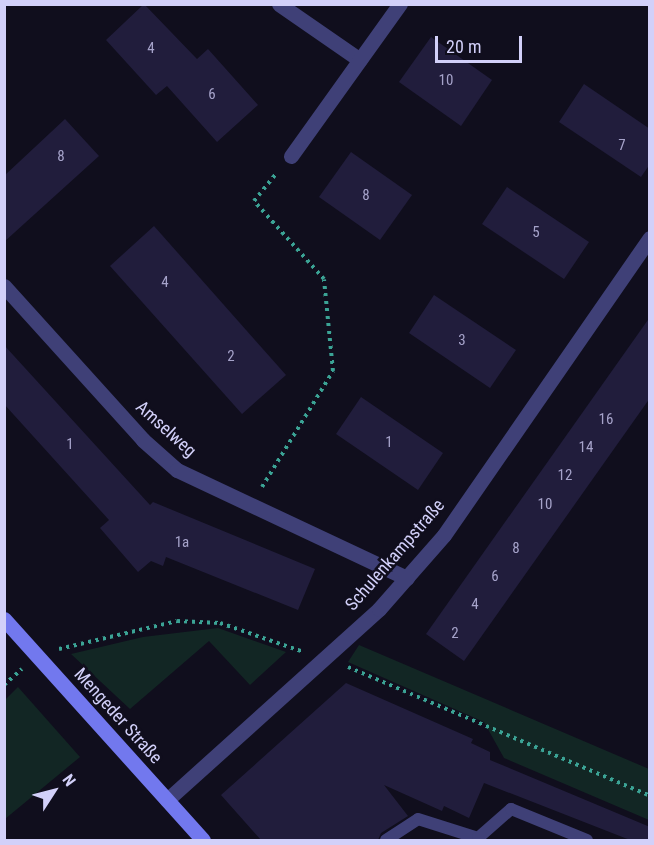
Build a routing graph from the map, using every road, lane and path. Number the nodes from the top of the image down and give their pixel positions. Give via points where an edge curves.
1 (279, 4) edge
2 (400, 4) edge
3 (360, 60) junction
4 (291, 156) joint
5 (650, 238) edge
6 (4, 285) edge
7 (250, 505) junction
8 (406, 578) junction
9 (4, 619) edge
10 (37, 655) junction
11 (324, 659) junction
12 (650, 796) edge
13 (167, 800) junction
14 (203, 840) edge
15 (386, 840) edge
16 (587, 840) edge

1 - 3 street
2 - 3 street
3 - 4 street
4 - 7 path via 254,201 324,279 333,370
5 - 8 street, Schulenkampstraße via 444,535
6 - 7 street, Amselweg via 143,440 177,470
7 - 8 street, Amselweg
8 - 11 street, Schulenkampstraße
9 - 10 main road, Mengeder Straße
10 - 11 path via 177,621 220,623
10 - 13 main road, Mengeder Straße
11 - 12 path
11 - 13 street, Schulenkampstraße
13 - 14 main road, Mengeder Straße
15 - 16 lane via 418,819 478,838 511,809

